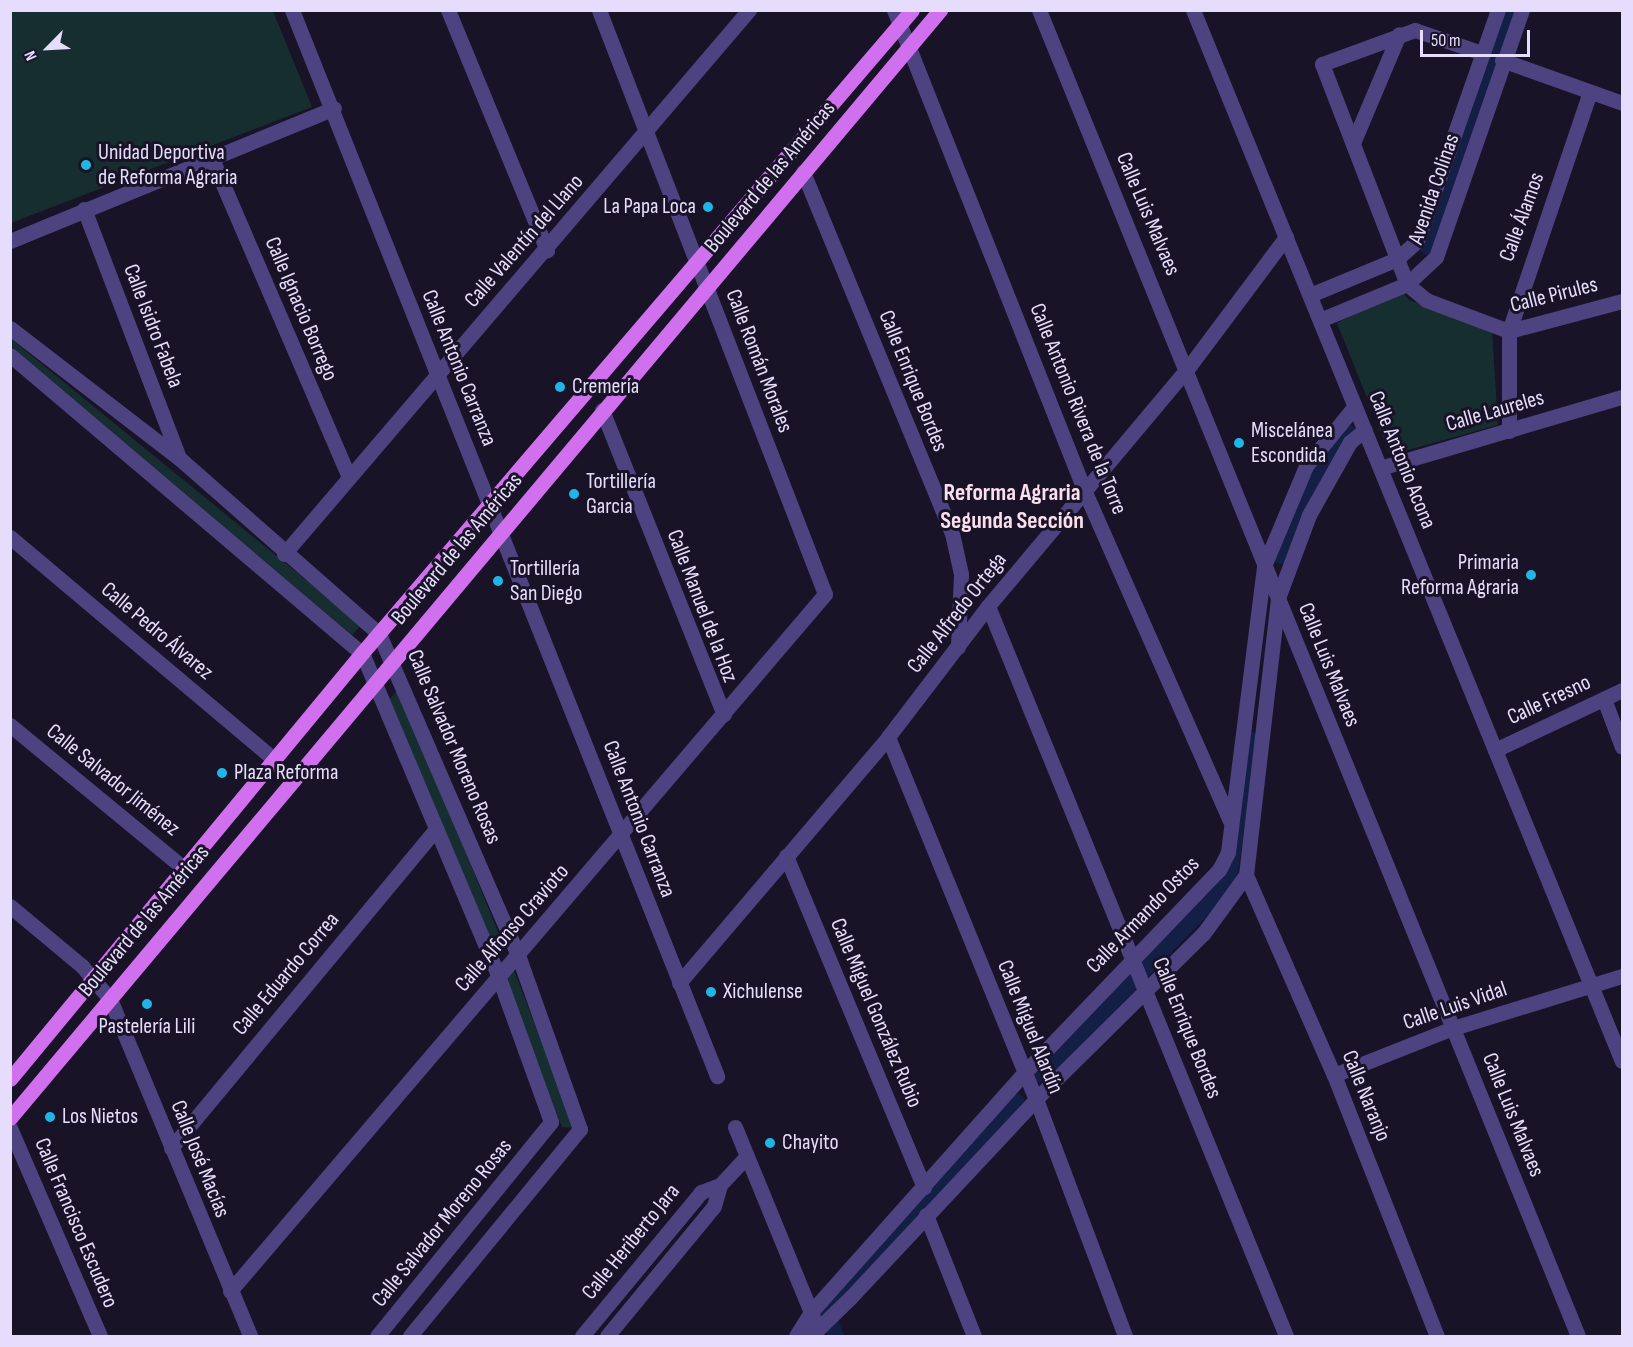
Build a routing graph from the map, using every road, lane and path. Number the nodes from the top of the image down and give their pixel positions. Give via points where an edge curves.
1 (292, 10) edge
2 (448, 10) edge
3 (599, 10) edge
4 (749, 10) edge
5 (894, 10) edge
6 (912, 10) edge
7 (940, 10) edge
8 (1039, 10) edge
9 (1193, 10) edge
10 (1498, 10) edge
11 (1522, 10) edge
12 (899, 25) junction
13 (1399, 34) junction
14 (908, 48) junction
15 (1482, 53) junction
16 (1502, 60) junction
17 (1590, 92) junction
18 (1623, 104) edge
19 (334, 108) junction
20 (648, 132) junction
21 (1353, 143) junction
22 (212, 159) junction
23 (803, 172) junction
24 (84, 210) junction
25 (1286, 237) junction
26 (10, 241) edge
27 (547, 250) junction
28 (1396, 259) junction
29 (697, 265) junction
30 (1407, 284) junction
31 (706, 289) junction
32 (1310, 295) junction
33 (1623, 301) edge
34 (1320, 320) junction
35 (10, 328) edge
36 (1509, 331) junction
37 (10, 355) edge
38 (1188, 368) junction
39 (437, 373) junction
40 (1623, 397) edge
41 (1355, 406) junction
42 (602, 410) junction
43 (1365, 430) junction
44 (1509, 431) junction
45 (179, 458) junction
46 (1380, 468) junction
47 (349, 477) junction
48 (1085, 492) junction
49 (491, 506) junction
50 (503, 530) junction
51 (10, 537) edge
52 (284, 554) junction
53 (1264, 566) junction
54 (825, 594) joint
55 (1278, 598) junction
56 (988, 606) junction
57 (379, 634) junction
58 (958, 647) junction
59 (1253, 652) junction
60 (362, 653) junction
61 (1271, 653) junction
62 (393, 658) junction
63 (375, 678) junction
64 (1623, 690) edge
65 (1604, 699) junction
66 (724, 716) junction
67 (10, 724) edge
68 (888, 737) junction
69 (1623, 747) edge
70 (1495, 750) junction
71 (274, 760) junction
72 (1230, 821) junction
73 (436, 829) junction
74 (620, 836) junction
75 (786, 856) junction
76 (187, 871) junction
77 (1246, 875) junction
78 (10, 906) edge
79 (518, 955) junction
80 (1134, 958) junction
81 (1623, 976) edge
82 (499, 978) junction
83 (95, 979) junction
84 (679, 983) junction
85 (1592, 986) junction
86 (1148, 988) junction
87 (110, 999) junction
88 (1453, 1028) junction
89 (1623, 1061) edge
90 (1025, 1072) junction
91 (1334, 1075) junction
92 (717, 1076) dead end
93 (10, 1079) edge
94 (1036, 1099) junction
95 (10, 1118) edge
96 (735, 1127) dead end
97 (10, 1128) edge
98 (541, 1138) junction
99 (171, 1148) junction
100 (561, 1153) junction
101 (746, 1156) junction
102 (720, 1185) junction
103 (924, 1187) junction
104 (926, 1215) junction
105 (230, 1291) junction
106 (811, 1312) junction
107 (820, 1333) edge
108 (797, 1335) edge
109 (100, 1336) edge
110 (250, 1336) edge
111 (377, 1336) edge
112 (410, 1336) edge
113 (582, 1336) edge
114 (607, 1336) edge
115 (974, 1336) edge
116 (1125, 1336) edge
117 (1286, 1336) edge
118 (1437, 1336) edge
119 (1578, 1336) edge

1 - 19 street, Calle Antonio Carranza
2 - 27 street
3 - 20 street, Calle Román Morales
4 - 20 street, Calle Valentín del Llano
5 - 12 street, Calle Antonio Rivera de la Torre
6 - 12 main road, Boulevard de las Américas
7 - 14 main road, Boulevard de las Américas
8 - 38 street, Calle Luis Malvaes
9 - 25 street, Calle Antonio Acona
10 - 15 street, Avenida Colinas
11 - 16 street, Avenida Colinas
12 - 14 street, Calle Antonio Rivera de la Torre
12 - 29 main road, Boulevard de las Américas
13 - 15 street, Calle Pirules via 1415,30
13 - 21 street
13 - 21 street, Calle Pirules via 1322,64
14 - 23 main road, Boulevard de las Américas
14 - 48 street, Calle Antonio Rivera de la Torre
15 - 28 street, Avenida Colinas via 1417,241
16 - 17 street
16 - 30 street, Avenida Colinas via 1436,257
17 - 18 street
17 - 36 street, Calle Álamos
19 - 22 street
19 - 39 street, Calle Antonio Carranza
20 - 27 street, Calle Valentín del Llano
20 - 29 street, Calle Román Morales
21 - 28 street, Calle Pirules
22 - 24 street
22 - 47 street, Calle Ignacio Borrego
23 - 31 main road, Boulevard de las Américas
23 - 58 street, Calle Enrique Bordes via 951,533 961,574
24 - 26 street
24 - 45 street, Calle Isidro Fabela
25 - 32 street, Calle Antonio Acona
25 - 38 street, Calle Alfredo Ortega
27 - 39 street, Calle Valentín del Llano
28 - 30 street, Calle Pirules
28 - 32 street, Avenida Colinas
29 - 31 street, Calle Román Morales
29 - 49 main road, Boulevard de las Américas
30 - 34 street, Avenida Colinas
30 - 36 street, Calle Pirules via 1426,300
31 - 42 main road, Boulevard de las Américas
31 - 54 street, Calle Román Morales
32 - 34 street, Calle Antonio Acona
33 - 36 street, Calle Pirules
34 - 41 street, Calle Antonio Acona
35 - 45 street, Calle Salvador Moreno Rosas
36 - 44 street, Calle Álamos
37 - 60 street, Calle Salvador Moreno Rosas
38 - 48 street, Calle Alfredo Ortega
38 - 53 street, Calle Luis Malvaes
39 - 47 street, Calle Valentín del Llano
39 - 49 street, Calle Antonio Carranza
40 - 44 street, Calle Laureles
41 - 43 street, Calle Antonio Acona
41 - 53 street, Calle Armando Ostos via 1306,466
42 - 50 main road, Boulevard de las Américas
42 - 66 street, Calle Manuel de la Hoz
43 - 46 street, Calle Antonio Acona
43 - 55 street via 1350,442 1309,514
44 - 46 street, Calle Laureles
45 - 52 street, Calle Salvador Moreno Rosas
46 - 70 street, Calle Antonio Acona
47 - 52 street, Calle Valentín del Llano
48 - 56 street, Calle Alfredo Ortega
48 - 72 street, Calle Antonio Rivera de la Torre
49 - 50 street, Calle Antonio Carranza
49 - 57 main road, Boulevard de las Américas
50 - 62 main road, Boulevard de las Américas
50 - 74 street, Calle Antonio Carranza
51 - 71 street, Calle Pedro Álvarez
52 - 57 street, Calle Salvador Moreno Rosas
53 - 55 street, Calle Luis Malvaes
53 - 59 street, Calle Armando Ostos
54 - 66 street, Calle Alfonso Cravioto
55 - 61 street
55 - 88 street, Calle Luis Malvaes
56 - 58 street, Calle Alfredo Ortega
56 - 80 street, Calle Enrique Bordes
57 - 60 main road, Boulevard de las Américas
57 - 62 street, Calle Salvador Moreno Rosas
58 - 68 street, Calle Alfredo Ortega
59 - 61 street
59 - 72 street, Calle Armando Ostos
60 - 63 street, Calle Salvador Moreno Rosas
60 - 71 main road, Boulevard de las Américas
61 - 77 street
62 - 63 main road, Boulevard de las Américas
62 - 79 street, Calle Salvador Moreno Rosas
63 - 73 street, Calle Salvador Moreno Rosas
63 - 87 main road, Boulevard de las Américas
64 - 65 street, Calle Fresno
65 - 69 street
65 - 70 street, Calle Fresno
66 - 74 street, Calle Alfonso Cravioto
67 - 76 street, Calle Salvador Jiménez
68 - 75 street, Calle Alfredo Ortega
68 - 90 street, Calle Miguel Alardín
70 - 85 street, Calle Antonio Acona
71 - 76 main road, Boulevard de las Américas
72 - 80 street, Calle Armando Ostos via 1228,852 1219,870
73 - 82 street, Calle Salvador Moreno Rosas
73 - 99 street, Calle Eduardo Correa
74 - 79 street, Calle Alfonso Cravioto
74 - 84 street, Calle Antonio Carranza
75 - 84 street, Calle Alfredo Ortega
75 - 103 street, Calle Miguel González Rubio
76 - 83 main road, Boulevard de las Américas
77 - 86 street via 1203,934
77 - 91 street, Calle Naranjo
78 - 83 street, Calle José Macías
79 - 82 street, Calle Alfonso Cravioto
79 - 100 street, Calle Salvador Moreno Rosas via 580,1121
80 - 86 street, Calle Enrique Bordes
80 - 90 street, Calle Armando Ostos
81 - 85 street
82 - 98 street, Calle Salvador Moreno Rosas via 550,1114
82 - 105 street, Calle Alfonso Cravioto
83 - 87 street, Calle José Macías
83 - 93 main road, Boulevard de las Américas
84 - 92 street, Calle Antonio Carranza
85 - 88 street, Calle Luis Vidal
85 - 89 street, Calle Antonio Acona
86 - 94 street
86 - 117 street, Calle Enrique Bordes
87 - 95 main road, Boulevard de las Américas
87 - 99 street, Calle José Macías
88 - 91 street, Calle Luis Vidal
88 - 119 street, Calle Luis Malvaes
90 - 94 street, Calle Miguel Alardín
90 - 103 street, Calle Armando Ostos
91 - 118 street, Calle Naranjo
94 - 104 street
94 - 116 street, Calle Miguel Alardín
96 - 101 street
97 - 109 street, Calle Francisco Escudero
98 - 100 street, Calle Salvador Moreno Rosas
98 - 111 street, Calle Salvador Moreno Rosas
99 - 105 street, Calle José Macías
100 - 112 street, Calle Salvador Moreno Rosas
101 - 102 street, Calle Heriberto Jara
101 - 106 street
102 - 113 street, Calle Heriberto Jara via 701,1192
102 - 114 street, Calle Heriberto Jara via 714,1206
103 - 106 street, Calle Armando Ostos
104 - 107 street
104 - 115 street
105 - 110 street, Calle José Macías
106 - 107 street
106 - 108 street, Calle Armando Ostos
107 - 108 street, Calle Armando Ostos

